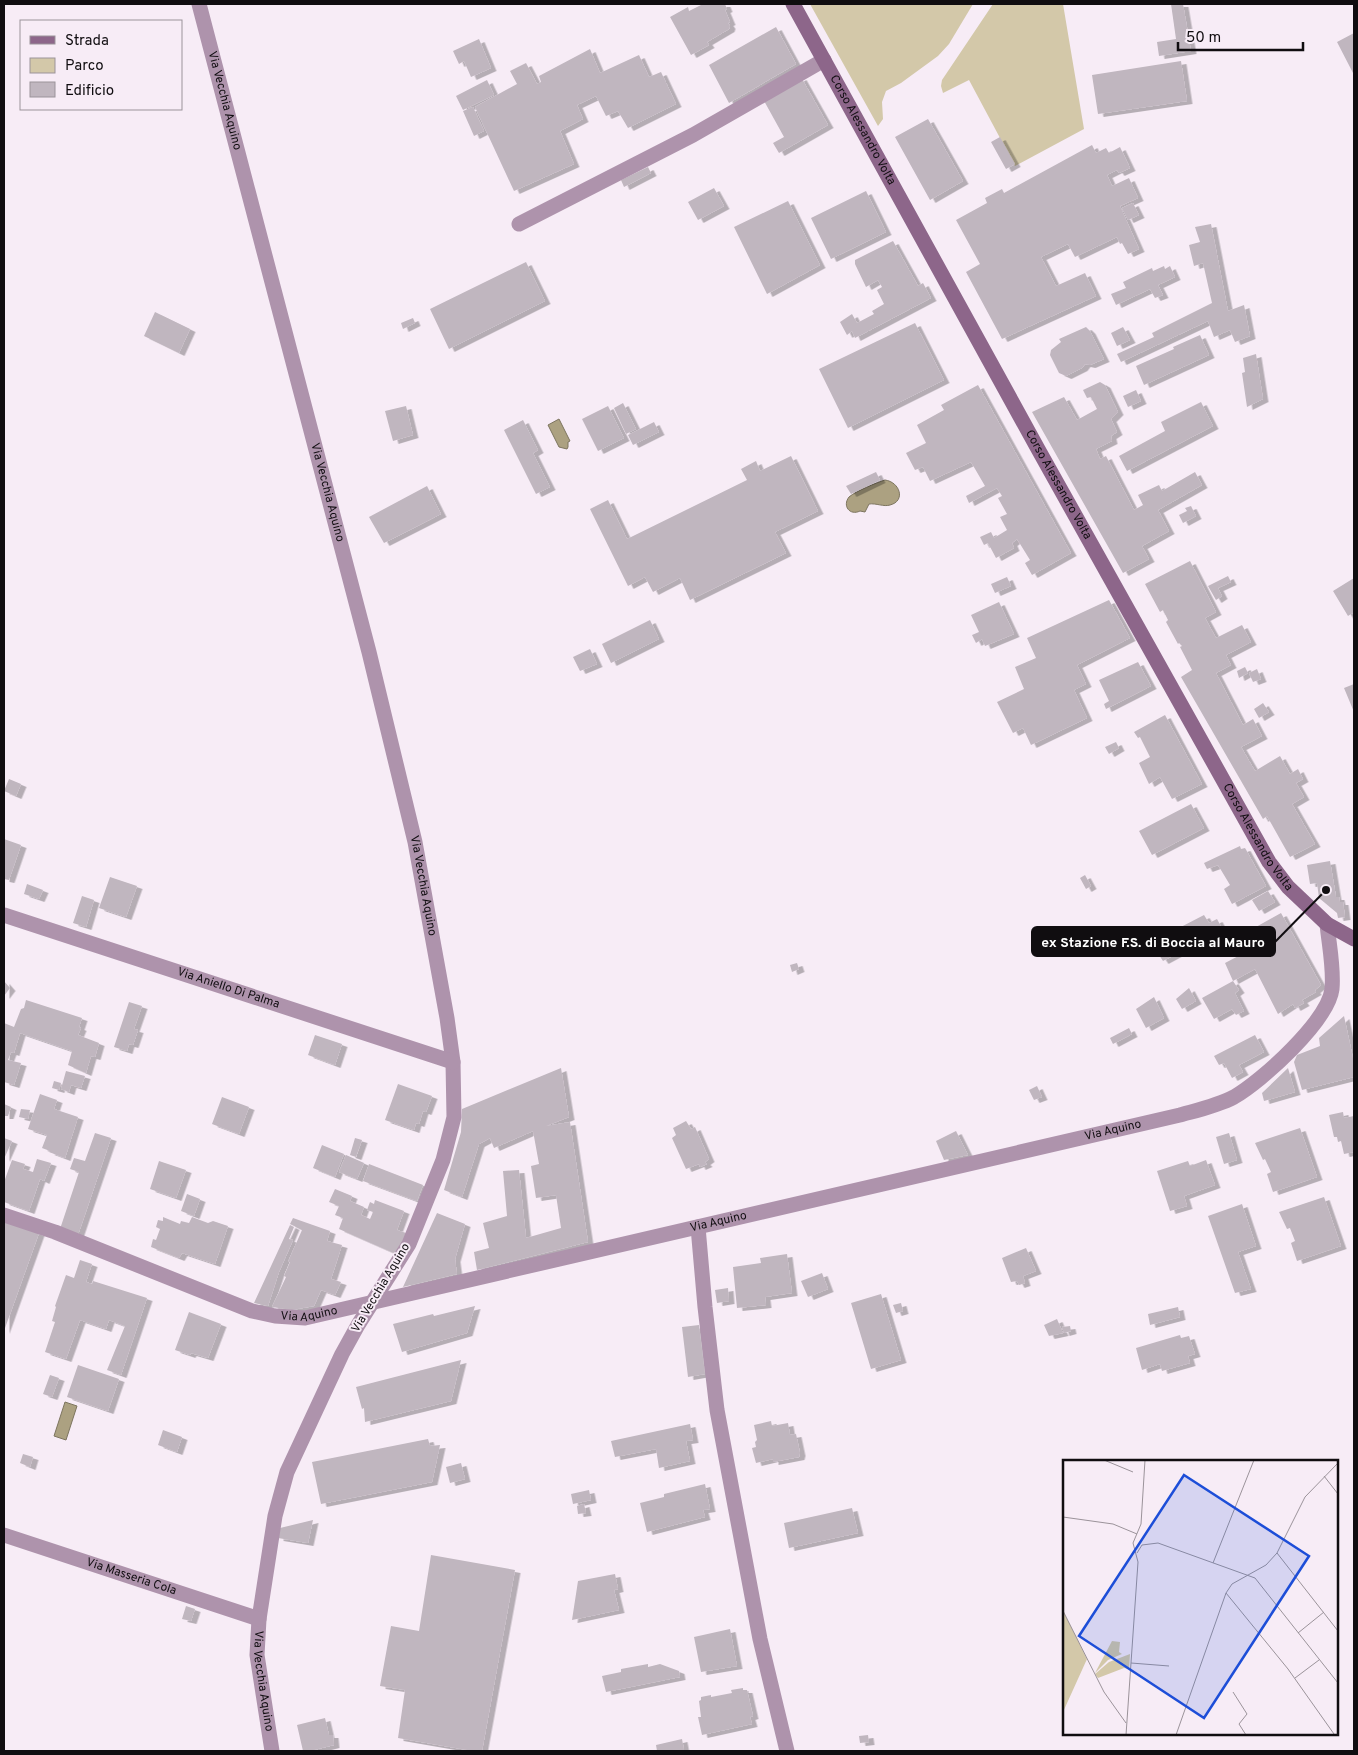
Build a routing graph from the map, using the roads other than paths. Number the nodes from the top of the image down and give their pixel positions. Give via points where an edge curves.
1 (199, 4) edge
2 (793, 4) edge
3 (824, 60) junction
4 (520, 224) dead end
5 (4, 914) edge
6 (1327, 924) junction
7 (1354, 939) edge
8 (453, 1062) junction
9 (4, 1215) edge
10 (698, 1227) junction
11 (371, 1303) junction
12 (4, 1535) edge
13 (259, 1619) junction
14 (272, 1751) edge
15 (787, 1751) edge

1 - 8 street, Via Vecchia Aquino via 413,833
2 - 3 main road, Corso Alessandro Volta
3 - 4 street via 693,135
3 - 6 main road, Corso Alessandro Volta via 1269,862 1288,887
5 - 8 street, Via Aniello Di Palma
6 - 7 main road, Corso Alessandro Volta
6 - 10 street, Via Aquino via 1332,989 1324,1012 1258,1081 1232,1098 1180,1115
8 - 11 street, Via Vecchia Aquino via 454,1118 443,1160 409,1244
9 - 11 street, Via Aquino via 55,1232 252,1311 306,1318
10 - 11 street, Via Aquino
10 - 15 street via 717,1410 760,1639
11 - 13 street, Via Vecchia Aquino via 342,1354 287,1472 275,1516
12 - 13 street, Via Masseria Cola
13 - 14 street, Via Vecchia Aquino via 257,1655

